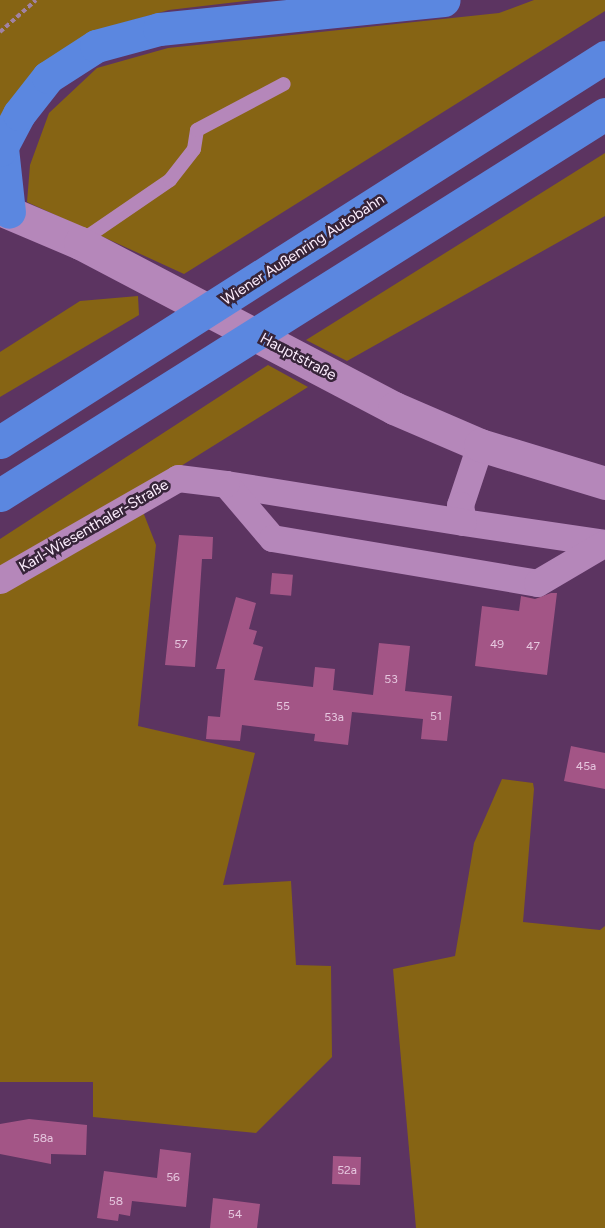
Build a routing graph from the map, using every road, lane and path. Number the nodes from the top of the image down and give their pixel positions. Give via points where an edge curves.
1 (36, 0) edge
2 (444, 0) edge
3 (0, 32) edge
4 (605, 57) edge
5 (284, 84) dead end
6 (605, 114) edge
7 (1, 149) edge
8 (4, 210) edge
9 (80, 243) junction
10 (0, 442) edge
11 (480, 445) junction
12 (605, 483) edge
13 (226, 484) junction
14 (0, 495) edge
15 (463, 522) junction
16 (605, 543) edge
17 (0, 580) edge

1 - 3 path
2 - 7 highway via 159,29 116,39 70,59 48,77 19,114
4 - 10 highway, Wiener Außenring Autobahn
5 - 9 lane via 197,130 194,149 170,180
6 - 14 highway
7 - 8 highway
8 - 9 main road, Hauptstraße
9 - 11 main road, Hauptstraße via 333,376
11 - 12 main road, Hauptstraße
11 - 15 street via 460,505
13 - 15 street
13 - 16 street via 272,538 537,583
13 - 17 street, Karl-Wiesenthaler-Straße via 178,478
15 - 16 street

